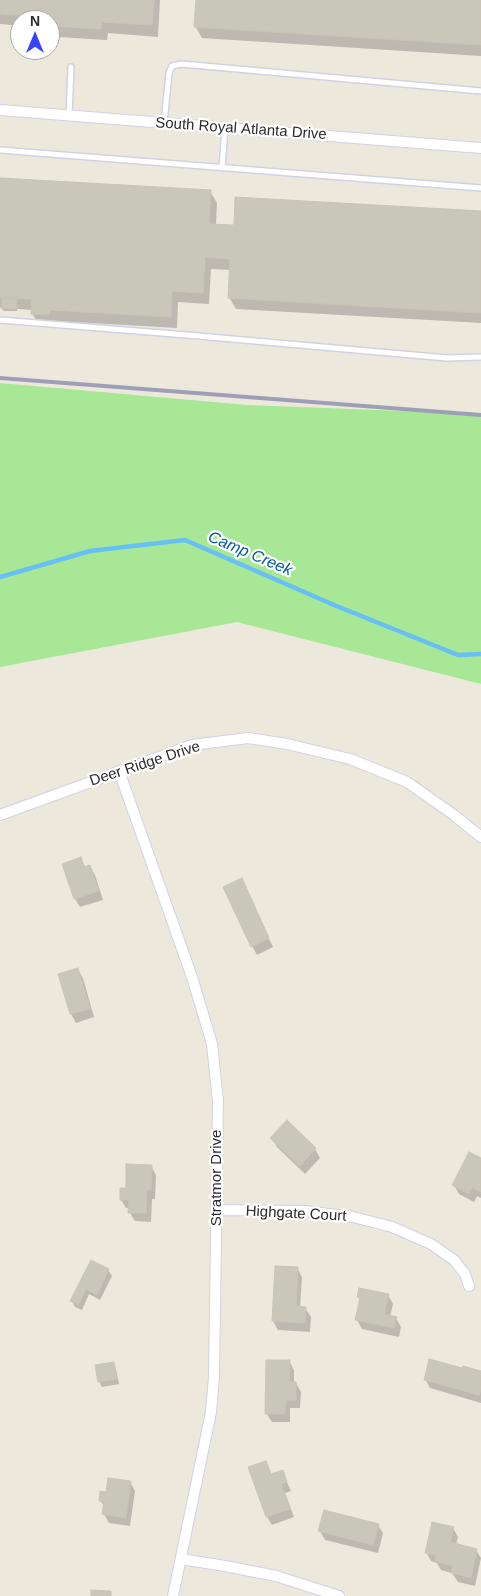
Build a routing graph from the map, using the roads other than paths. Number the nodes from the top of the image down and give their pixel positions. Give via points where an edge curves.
1 (71, 67) dead end
2 (481, 91) edge
3 (0, 110) edge
4 (68, 116) junction
5 (164, 123) junction
6 (225, 128) junction
7 (481, 147) edge
8 (0, 150) edge
9 (222, 168) junction
10 (481, 188) edge
11 (0, 320) edge
12 (481, 357) edge
13 (119, 771) junction
14 (0, 815) edge
15 (481, 837) edge
16 (217, 1210) junction
17 (469, 1286) dead end
18 (181, 1559) junction
19 (173, 1596) edge
20 (339, 1596) edge

1 - 4 lane
2 - 5 lane via 182,64 172,66 169,72
3 - 4 street, South Royal Atlanta Drive
4 - 5 street, South Royal Atlanta Drive
5 - 6 street, South Royal Atlanta Drive
6 - 7 street, South Royal Atlanta Drive
6 - 9 lane
8 - 9 lane
9 - 10 lane
11 - 12 lane via 447,358
13 - 14 street, Deer Ridge Drive
13 - 15 street, Deer Ridge Drive via 192,745 248,738 287,744 350,758 406,782
13 - 16 street, Stratmor Drive via 192,977 212,1044 218,1101
16 - 17 street, Highgate Court via 305,1211 353,1217 392,1227 431,1244 454,1260 465,1274
16 - 18 street, Stratmor Drive via 211,1412
18 - 19 street, Stratmor Drive
18 - 20 street via 276,1576

